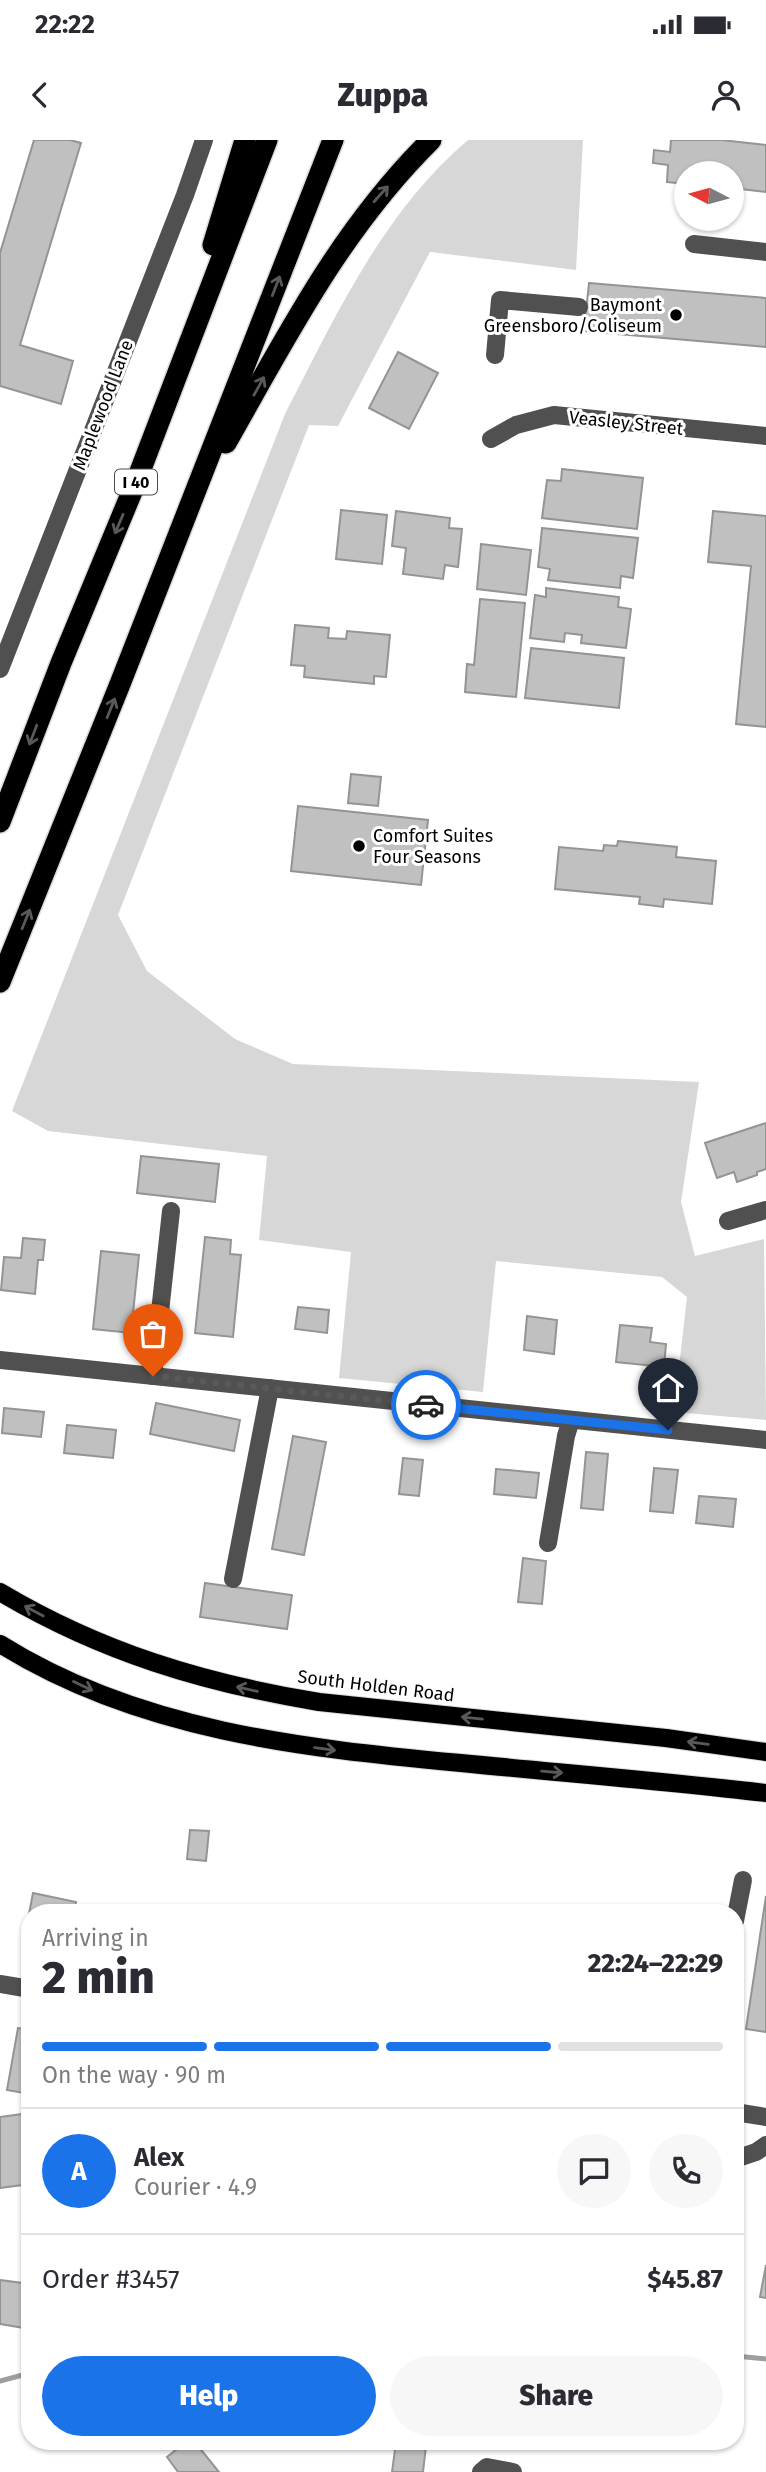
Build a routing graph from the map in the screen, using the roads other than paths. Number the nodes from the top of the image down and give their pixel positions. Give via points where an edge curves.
1 (204, 140) edge
2 (245, 140) edge
3 (267, 140) edge
4 (333, 140) edge
5 (431, 140) edge
6 (695, 244) dead end
7 (766, 252) edge
8 (579, 307) dead end
9 (495, 355) dead end
10 (766, 436) edge
11 (491, 439) dead end
12 (136, 482) junction
13 (189, 509) junction
14 (0, 668) edge
15 (0, 822) edge
16 (0, 982) edge
17 (766, 1210) edge
18 (171, 1211) dead end
19 (728, 1222) dead end
20 (0, 1360) edge
21 (153, 1376) junction
22 (270, 1388) junction
23 (571, 1420) junction
24 (766, 1440) edge
25 (548, 1543) dead end
26 (233, 1579) dead end
27 (0, 1591) edge
28 (0, 1644) edge
29 (766, 1752) edge
30 (766, 1793) edge
31 (743, 1880) dead end
32 (738, 1904) edge
33 (0, 1983) edge
34 (21, 1987) edge
35 (744, 2113) edge
36 (766, 2117) edge
37 (766, 2145) edge
38 (744, 2156) edge
39 (481, 2472) edge
40 (513, 2472) edge

1 - 14 street, Maplewood Lane
2 - 12 highway
3 - 12 highway, I 40
13 -> 4 highway
13 -> 5 highway via 336,253 370,207
6 - 7 street
8 - 9 street via 500,300
10 - 11 street, Veasley Street via 554,415 516,425
12 -> 15 highway, I 40
16 -> 13 highway
17 - 19 street
18 - 21 street
20 - 21 street
21 - 22 street
22 - 23 street
22 - 26 street
23 - 24 street
23 - 25 street
29 -> 27 main road, South Holden Road via 271,1694 121,1652
28 -> 30 main road via 135,1708 255,1738 357,1753
31 - 32 street
33 - 34 street
35 - 36 street
37 - 38 street
39 - 40 street via 487,2467

